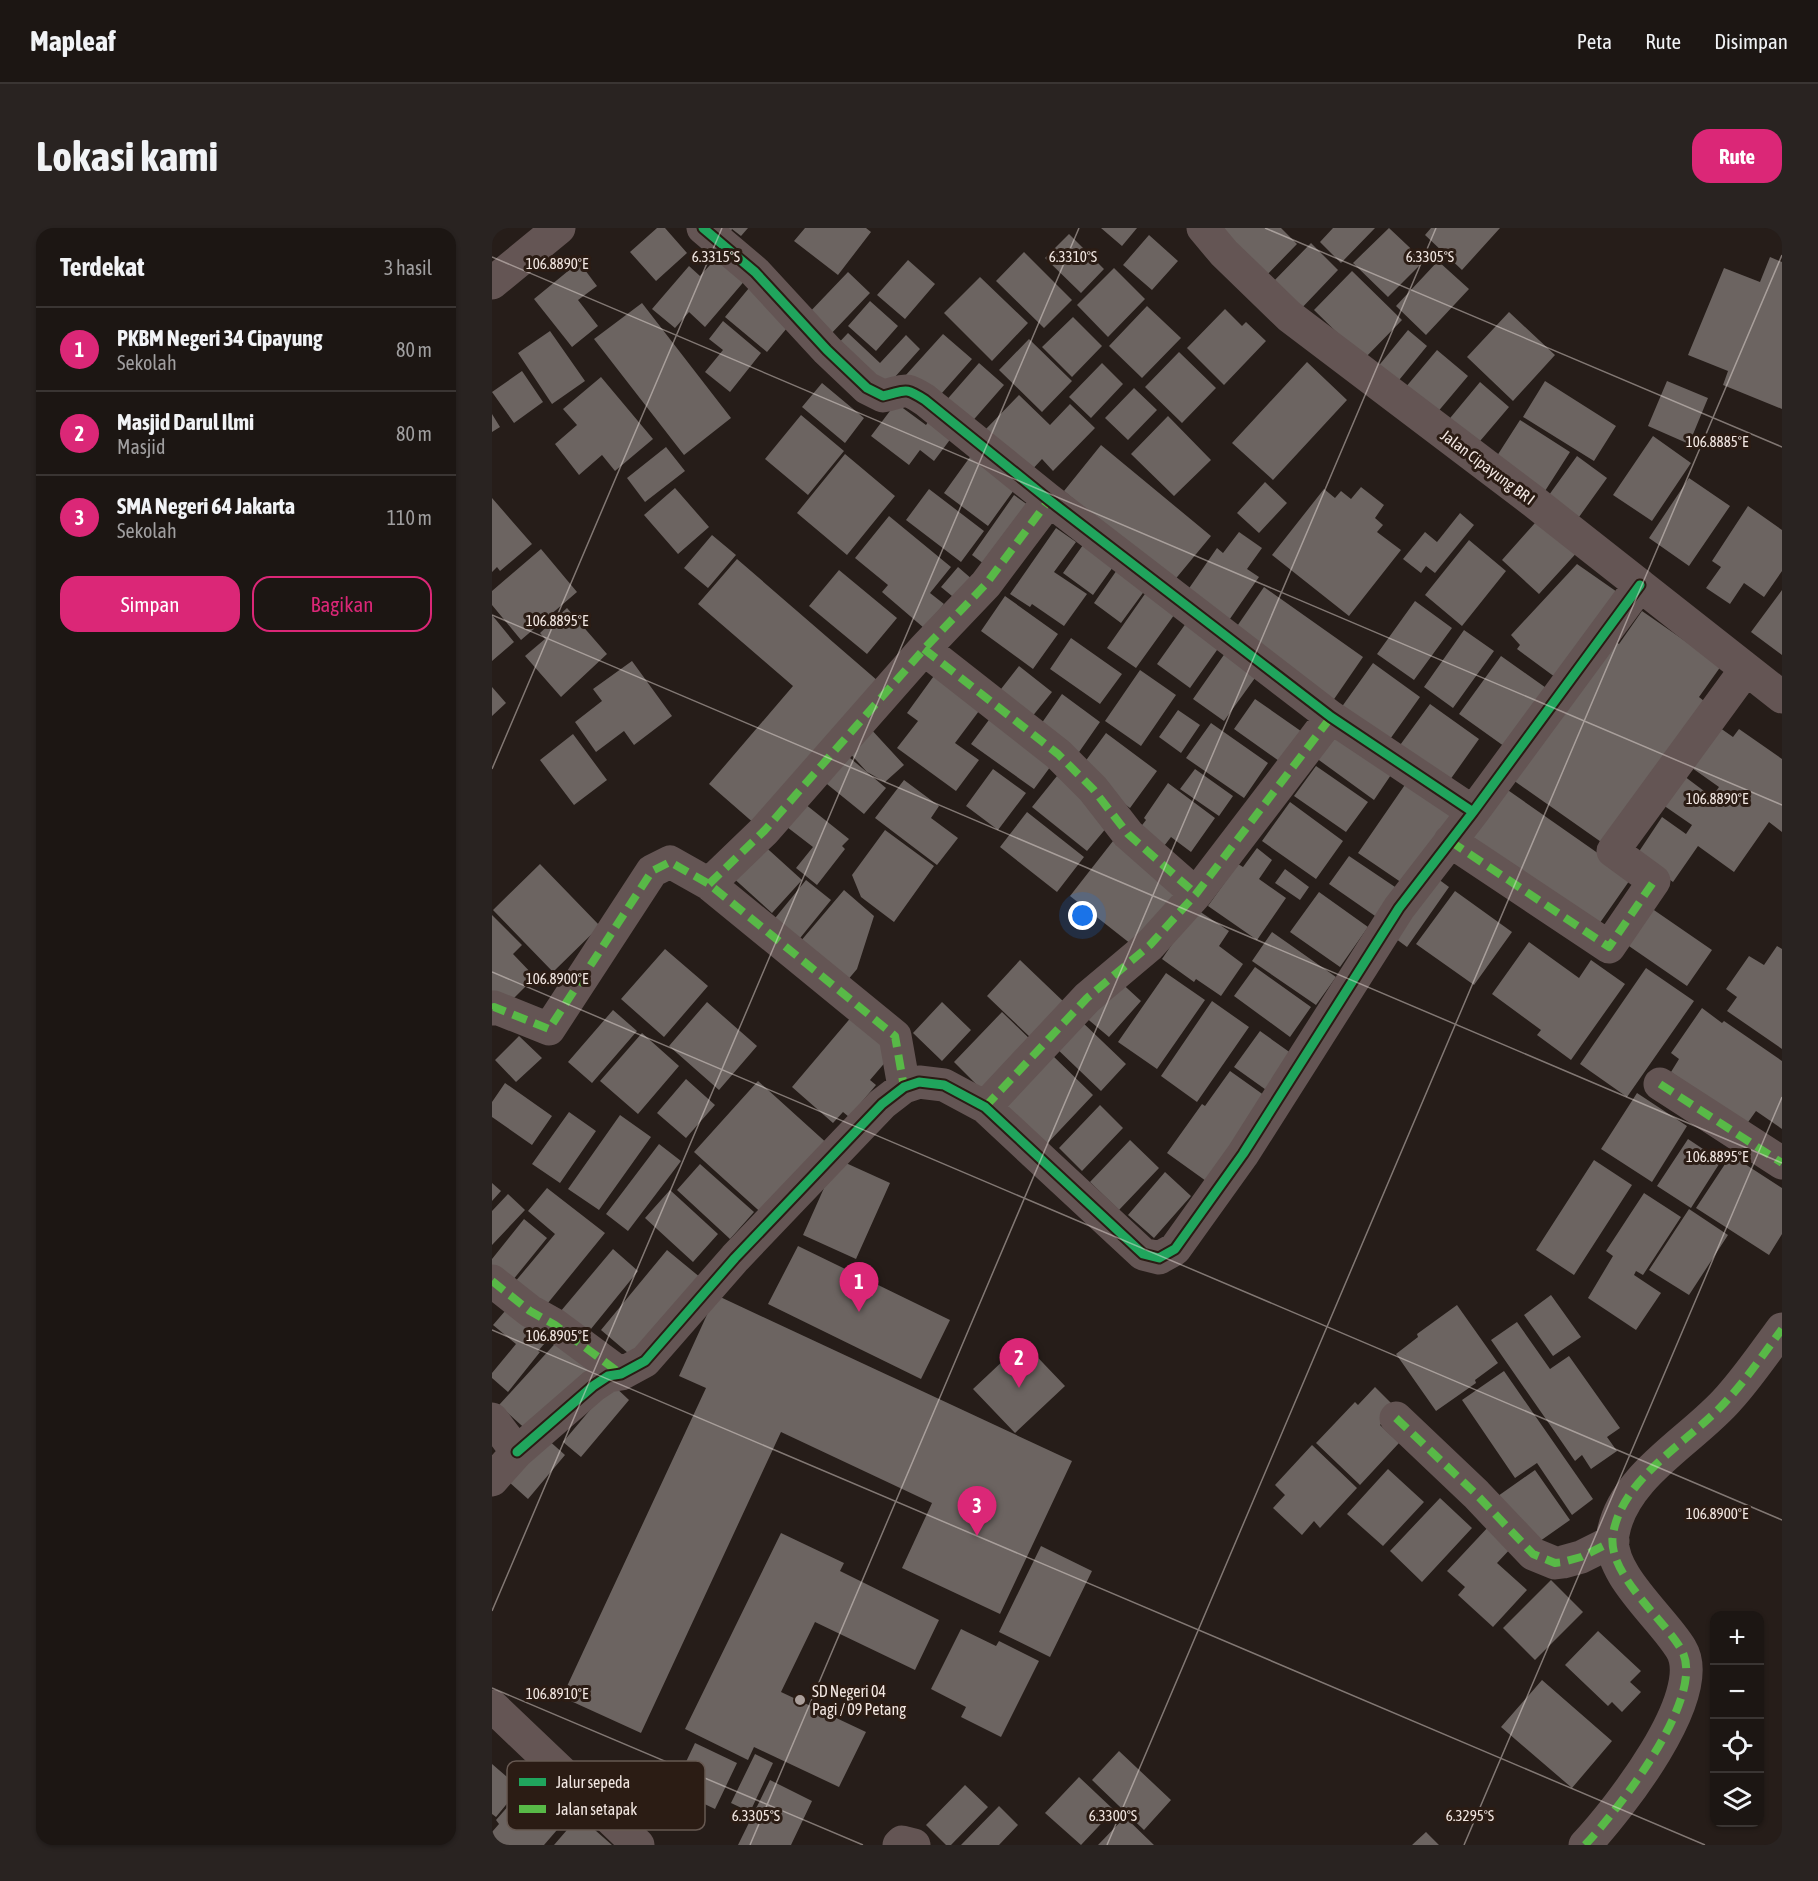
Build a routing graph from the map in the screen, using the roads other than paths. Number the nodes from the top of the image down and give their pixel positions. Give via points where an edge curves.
1 (560, 228) edge
2 (703, 228) edge
3 (1203, 228) edge
4 (492, 283) edge
5 (1049, 500) junction
6 (1640, 585) junction
7 (924, 649) junction
8 (1746, 669) junction
9 (1782, 697) edge
10 (1331, 717) junction
11 (1473, 812) junction
12 (1450, 842) junction
13 (709, 884) junction
14 (1196, 894) junction
15 (492, 1009) edge
16 (1660, 1084) dead end
17 (904, 1087) junction
18 (985, 1107) junction
19 (1782, 1163) edge
20 (492, 1281) edge
21 (1782, 1329) edge
22 (621, 1374) junction
23 (1396, 1418) dead end
24 (492, 1419) edge
25 (517, 1452) junction
26 (492, 1480) edge
27 (1613, 1541) junction
28 (492, 1706) edge
29 (550, 1761) edge
30 (622, 1830) edge
31 (638, 1845) edge
32 (899, 1845) edge
33 (914, 1845) edge
34 (1585, 1845) edge

1 - 4 street
2 - 5 street via 755,272 827,351 867,388 883,396 911,391
3 - 6 street, Jalan Cipayung BR I via 1289,316
5 - 7 street via 986,584
5 - 10 street
6 - 8 street, Jalan Cipayung BR I
6 - 11 street
7 - 13 street via 764,831
7 - 14 street via 1058,754 1093,789 1128,834
8 - 9 street, Jalan Cipayung BR I
8 - 12 street via 1613,851 1654,881 1609,947
10 - 11 street
10 - 14 street
11 - 12 street
12 - 18 street via 1399,908 1243,1154 1175,1250 1168,1254 1159,1258 1143,1254
13 - 15 street via 670,862 652,871 549,1029
13 - 17 street via 895,1036
14 - 18 street via 1150,945 1087,998
16 - 19 street
17 - 18 street via 919,1082 944,1085
17 - 22 street via 882,1104 735,1258 645,1361
20 - 22 street
21 - 27 street via 1729,1399 1646,1474 1623,1505
22 - 25 street via 608,1376 593,1386
23 - 27 street via 1533,1554 1563,1562
24 - 25 street
25 - 26 street
27 - 34 street via 1616,1560 1682,1650 1687,1671 1684,1691 1666,1734 1643,1771
28 - 29 street
30 - 31 street
32 - 33 street

